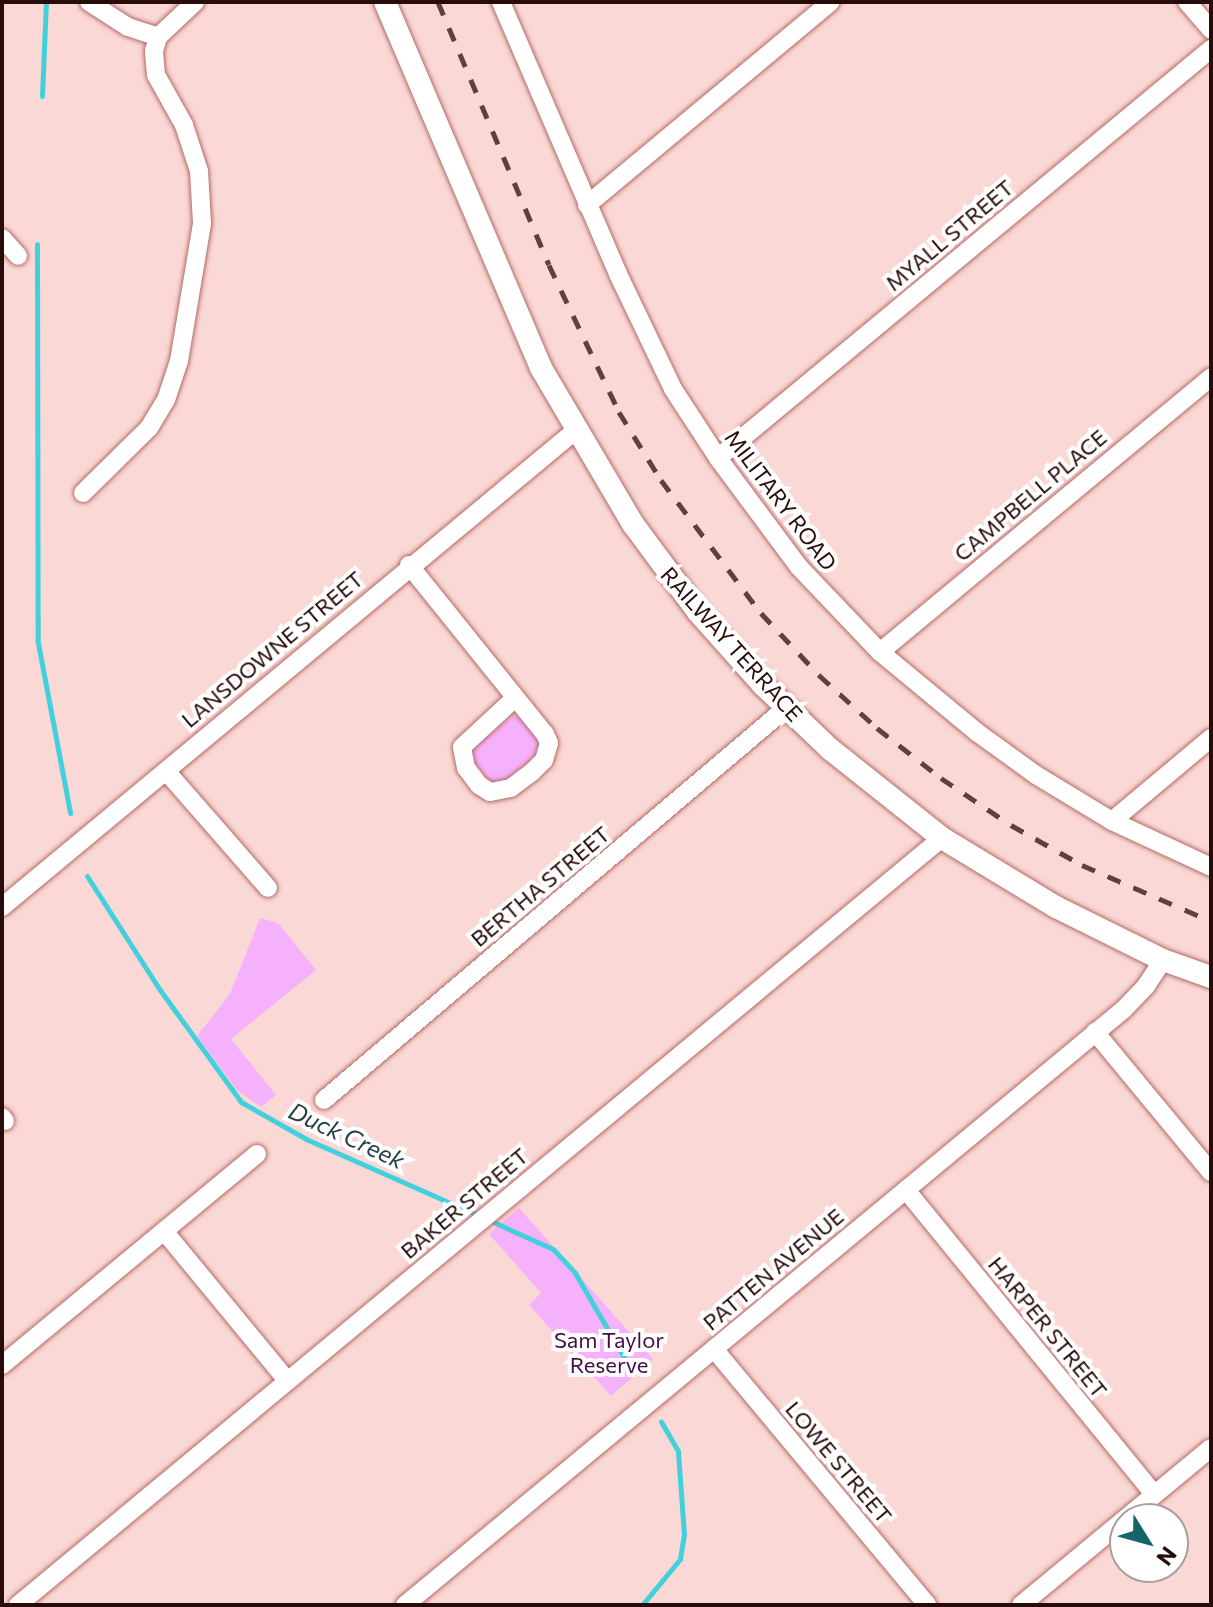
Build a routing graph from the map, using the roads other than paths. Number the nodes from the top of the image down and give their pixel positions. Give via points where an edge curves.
1 (89, 2) edge
2 (195, 2) edge
3 (385, 2) edge
4 (501, 2) edge
5 (831, 2) edge
6 (1187, 2) edge
7 (1211, 30) edge
8 (158, 37) junction
9 (1211, 49) edge
10 (587, 205) junction
11 (2, 238) edge
12 (18, 256) dead end
13 (1211, 377) edge
14 (575, 431) junction
15 (718, 458) junction
16 (83, 493) dead end
17 (409, 565) junction
18 (880, 652) junction
19 (515, 698) junction
20 (786, 708) junction
21 (1211, 738) edge
22 (166, 771) junction
23 (1112, 821) junction
24 (942, 838) junction
25 (1211, 867) edge
26 (268, 888) dead end
27 (2, 907) edge
28 (1163, 960) junction
29 (1211, 977) edge
30 (1095, 1032) junction
31 (324, 1100) dead end
32 (257, 1154) dead end
33 (1211, 1172) edge
34 (906, 1190) junction
35 (164, 1231) junction
36 (714, 1349) junction
37 (2, 1365) edge
38 (287, 1380) junction
39 (1211, 1448) edge
40 (1154, 1494) junction
41 (18, 1605) edge
42 (405, 1605) edge
43 (927, 1605) edge
44 (1021, 1605) edge

1 - 8 street via 128,27
2 - 8 street
3 - 14 main road, RAILWAY TERRACE via 541,368
4 - 10 street, MILITARY ROAD
5 - 10 street
6 - 7 street
8 - 16 street via 156,75 184,125 199,171 198,255 179,361 166,400 149,428
9 - 15 street, MYALL STREET
10 - 15 street, MILITARY ROAD via 652,348
11 - 12 street
13 - 18 street, CAMPBELL PLACE
14 - 17 street, LANSDOWNE STREET
14 - 20 main road, RAILWAY TERRACE via 667,573
15 - 18 street, MILITARY ROAD via 799,567
17 - 19 street
17 - 22 street, LANSDOWNE STREET
18 - 23 street, MILITARY ROAD via 978,733
19 - 19 street via 545,734 548,753 511,788 490,792 466,768 462,747
20 - 24 main road, RAILWAY TERRACE
20 - 31 street, BERTHA STREET
21 - 23 street
22 - 26 street
22 - 27 street, LANSDOWNE STREET
23 - 25 street, MILITARY ROAD
24 - 28 main road, RAILWAY TERRACE via 1056,907
24 - 38 street, BAKER STREET
28 - 29 main road, RAILWAY TERRACE
28 - 30 street, PATTEN AVENUE via 1146,986
30 - 33 street
30 - 34 street, PATTEN AVENUE
32 - 35 street
34 - 36 street, PATTEN AVENUE
34 - 40 street, HARPER STREET
35 - 37 street
35 - 38 street
36 - 42 street, PATTEN AVENUE
36 - 43 street, LOWE STREET
38 - 41 street, BAKER STREET
39 - 40 street
40 - 44 street

